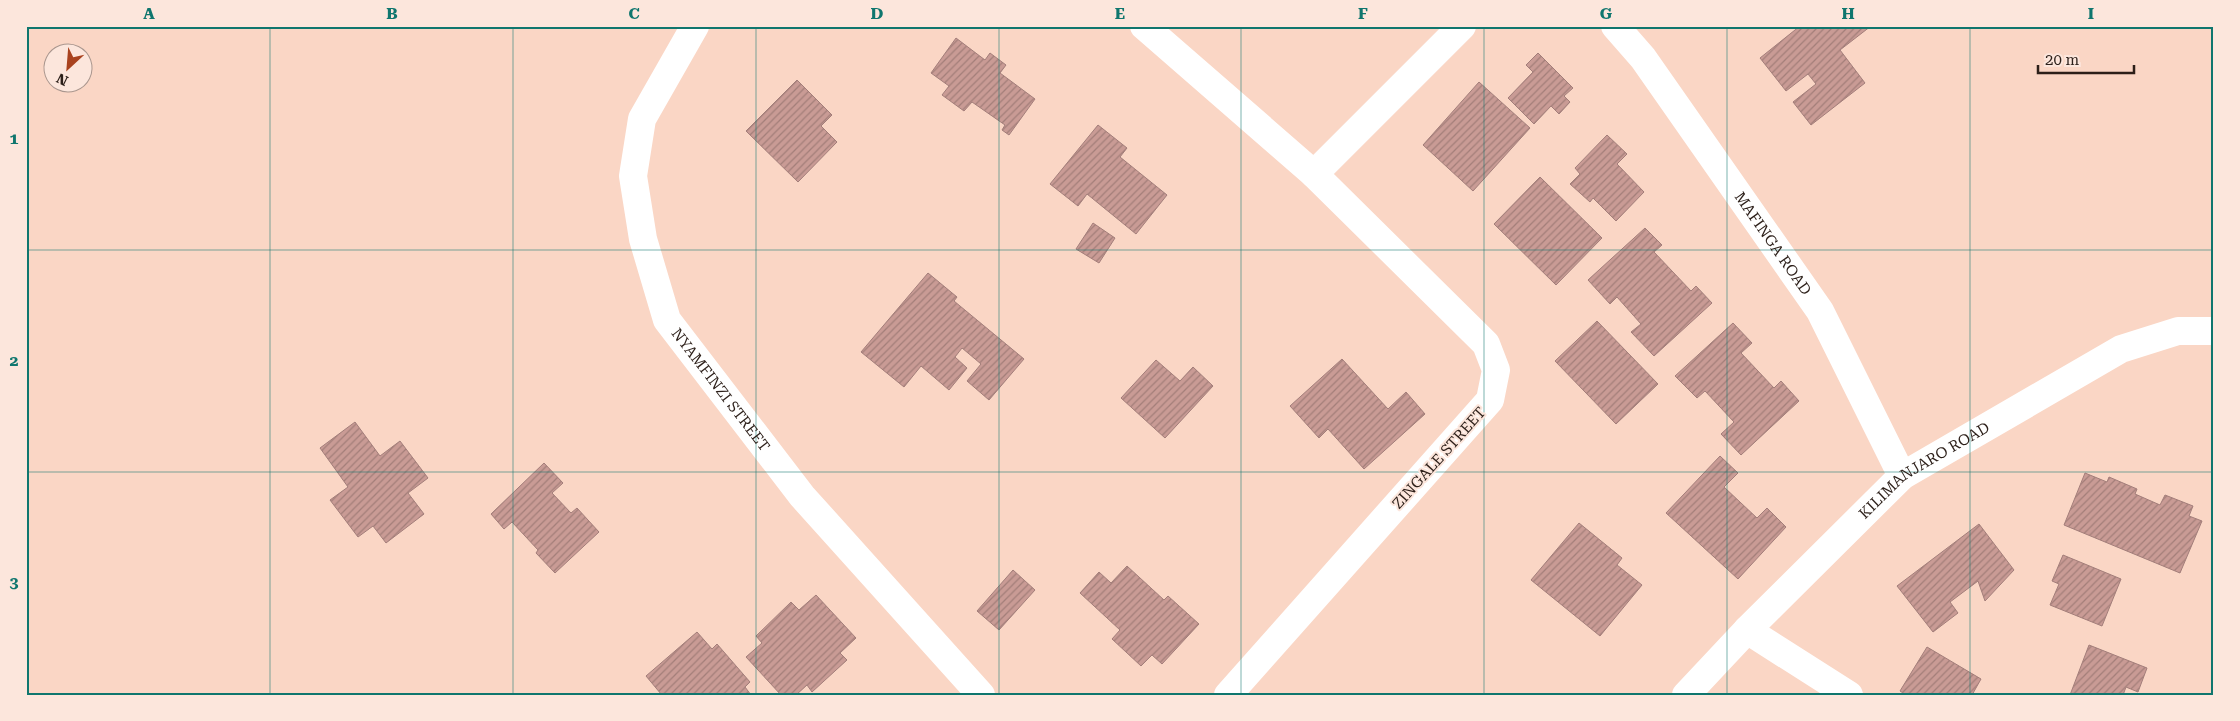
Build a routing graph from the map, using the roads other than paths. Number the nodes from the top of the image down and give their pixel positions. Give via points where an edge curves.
1 (695, 26) edge
2 (1144, 26) edge
3 (1462, 26) edge
4 (1615, 26) edge
5 (1314, 174) junction
6 (2214, 331) edge
7 (1902, 476) junction
8 (1747, 630) junction
9 (981, 695) edge
10 (1228, 695) edge
11 (1686, 695) edge
12 (1849, 695) edge

1 - 9 street, NYAMFINZI STREET via 642,119 633,176 643,239 666,320 802,496
2 - 5 street, ZINGALE STREET
3 - 5 street
4 - 7 street, MAFINGA ROAD via 1643,58 1820,311
5 - 10 street, ZINGALE STREET via 1486,344 1496,370 1490,400
6 - 7 street, KILIMANJARO ROAD via 2178,331 2121,349
7 - 8 street, KILIMANJARO ROAD
8 - 11 street, KILIMANJARO ROAD
8 - 12 street

